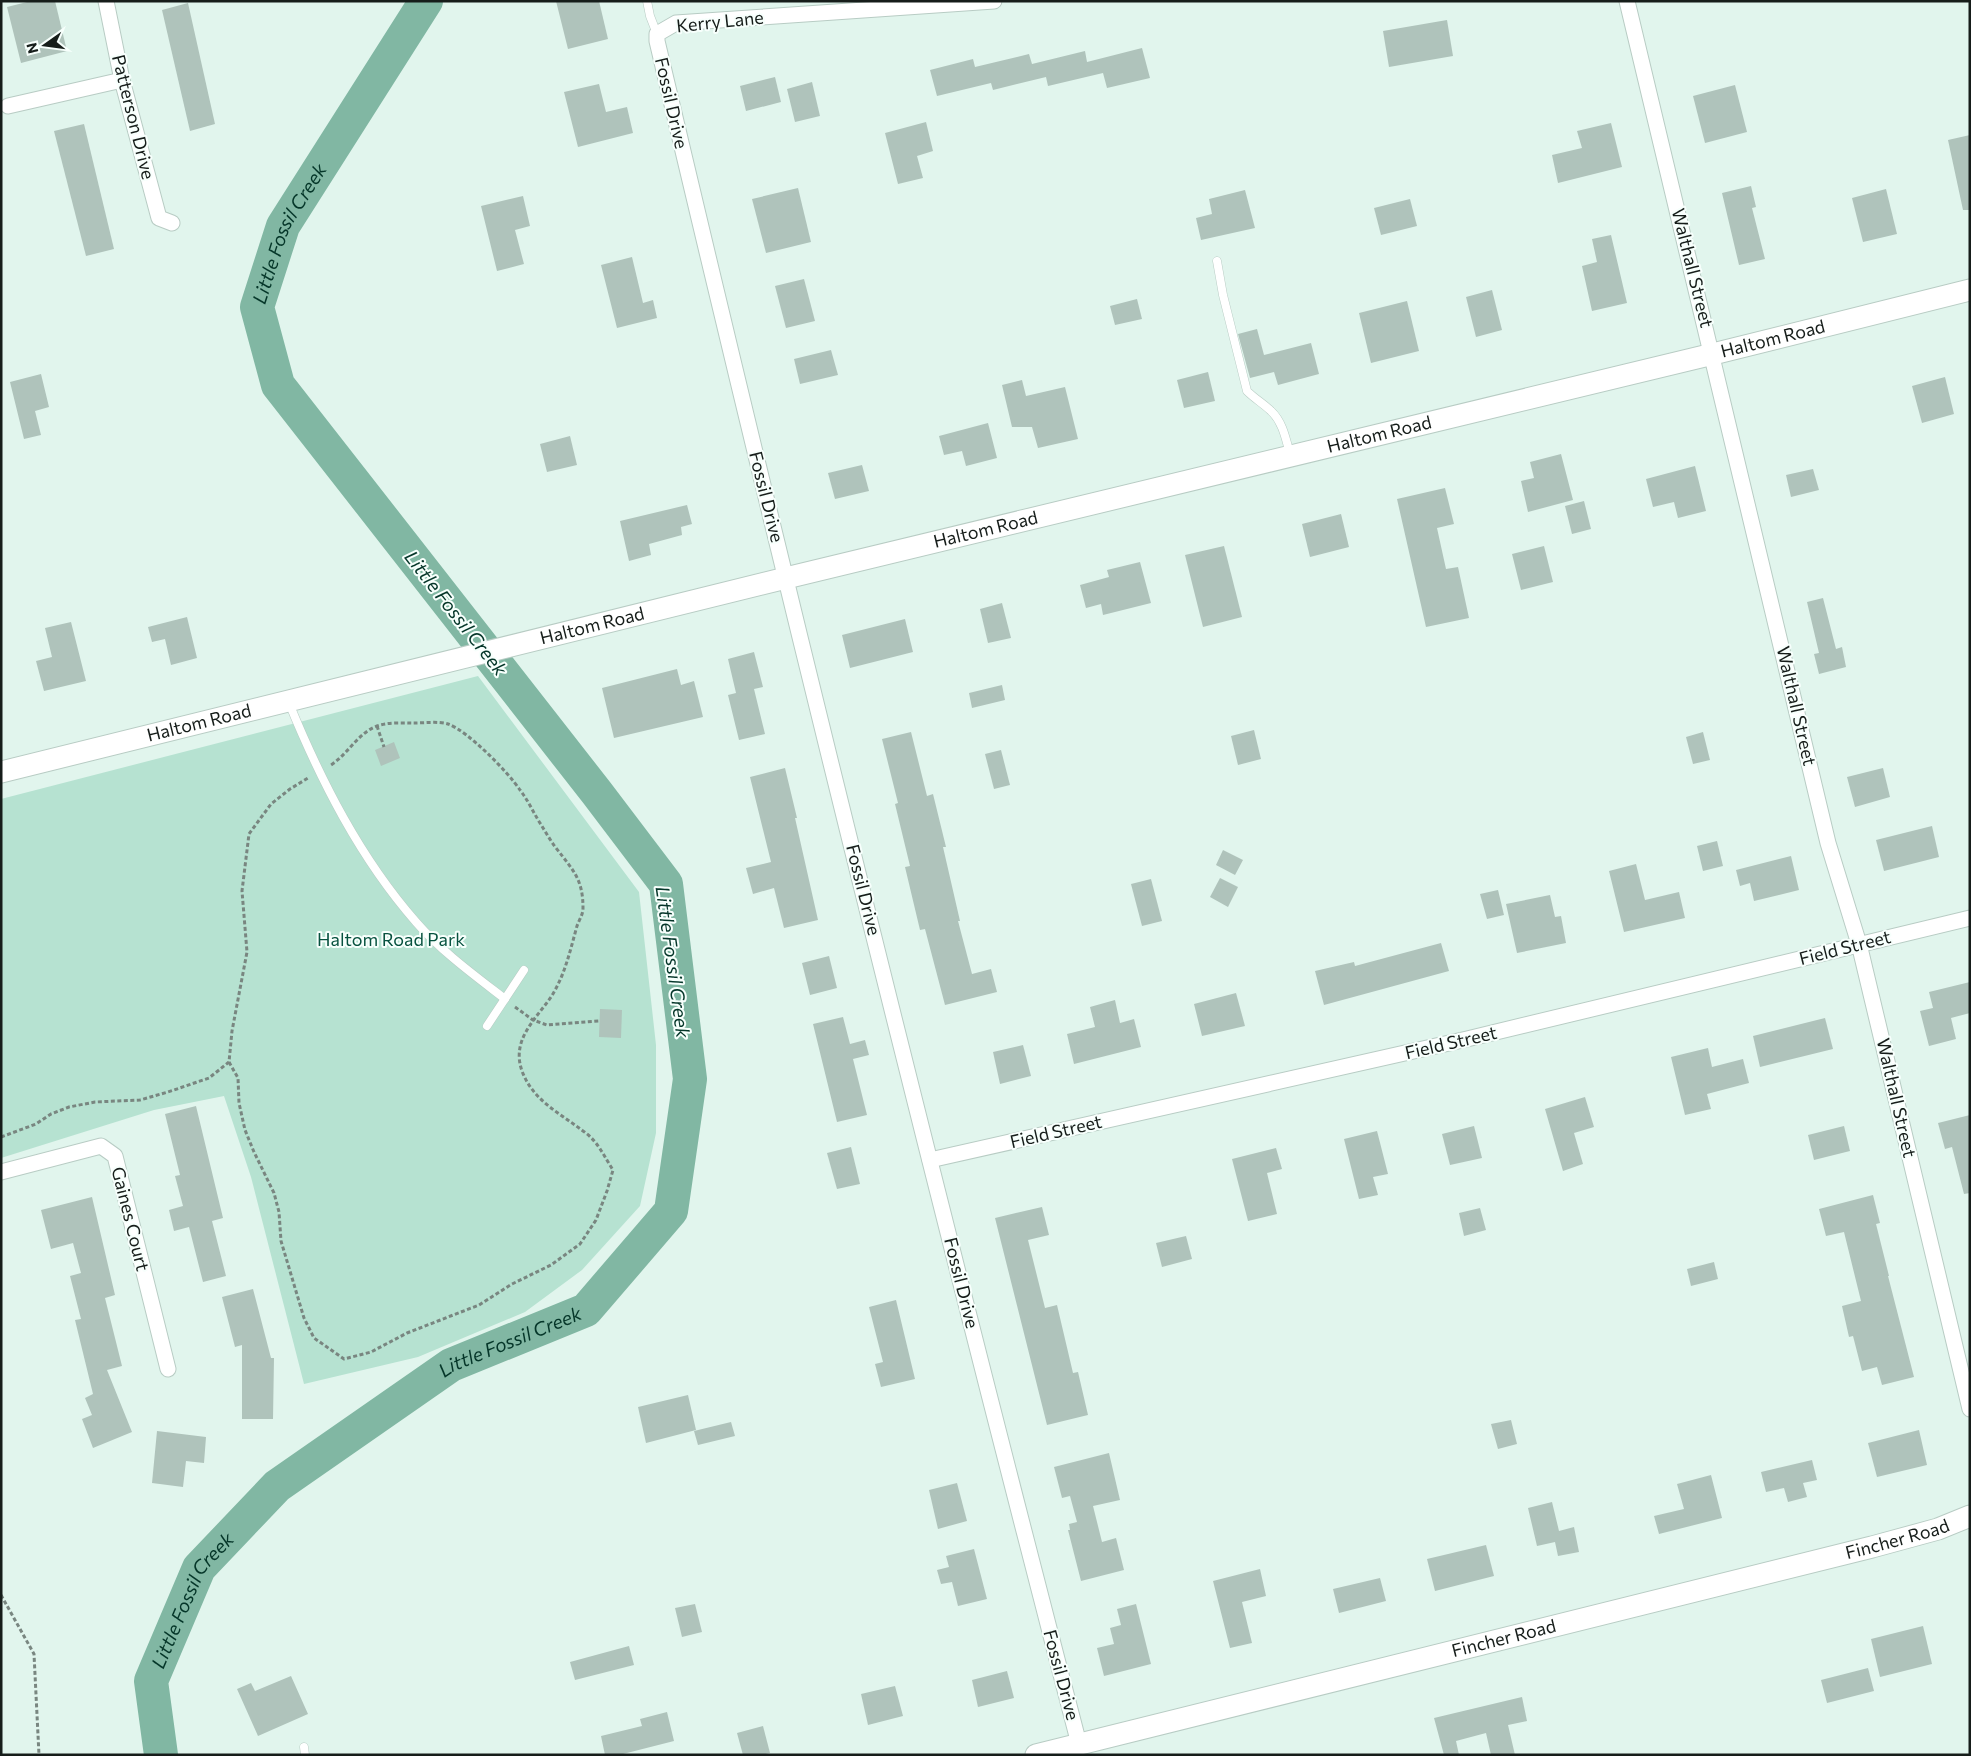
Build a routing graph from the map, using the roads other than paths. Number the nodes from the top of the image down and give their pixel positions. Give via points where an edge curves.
1 (106, 1) edge
2 (647, 1) edge
3 (994, 1) edge
4 (1627, 1) edge
5 (657, 34) junction
6 (122, 80) junction
7 (8, 106) dead end
8 (172, 223) dead end
9 (1217, 260) dead end
10 (1970, 290) edge
11 (1713, 354) junction
12 (1291, 456) junction
13 (786, 578) junction
14 (288, 701) junction
15 (1, 772) edge
16 (1970, 918) edge
17 (1860, 944) junction
18 (524, 970) dead end
19 (505, 999) junction
20 (487, 1026) dead end
21 (930, 1160) junction
22 (1, 1172) edge
23 (168, 1369) dead end
24 (1970, 1409) edge
25 (1970, 1516) edge
26 (1079, 1744) junction
27 (1036, 1755) edge

1 - 6 street, Patterson Drive
2 - 5 lane
3 - 5 street, Kerry Lane via 676,23
4 - 11 street, Walthall Street
5 - 13 street, Fossil Drive
6 - 7 street
6 - 8 street, Patterson Drive via 159,218
9 - 12 lane via 1247,391 1280,423
10 - 11 main road, Haltom Road
11 - 12 main road, Haltom Road
11 - 17 street, Walthall Street via 1828,843
12 - 13 main road, Haltom Road
13 - 14 main road, Haltom Road
13 - 21 street, Fossil Drive
14 - 15 main road, Haltom Road
14 - 19 lane via 319,772 371,863 416,923 460,964
16 - 17 street, Field Street
17 - 21 street, Field Street via 1467,1039
17 - 24 street, Walthall Street
18 - 19 lane
19 - 20 lane
21 - 26 street, Fossil Drive
22 - 23 street, Gaines Court via 101,1146 115,1156
25 - 26 main road, Fincher Road via 1938,1529 1872,1547
26 - 27 main road, Fincher Road

